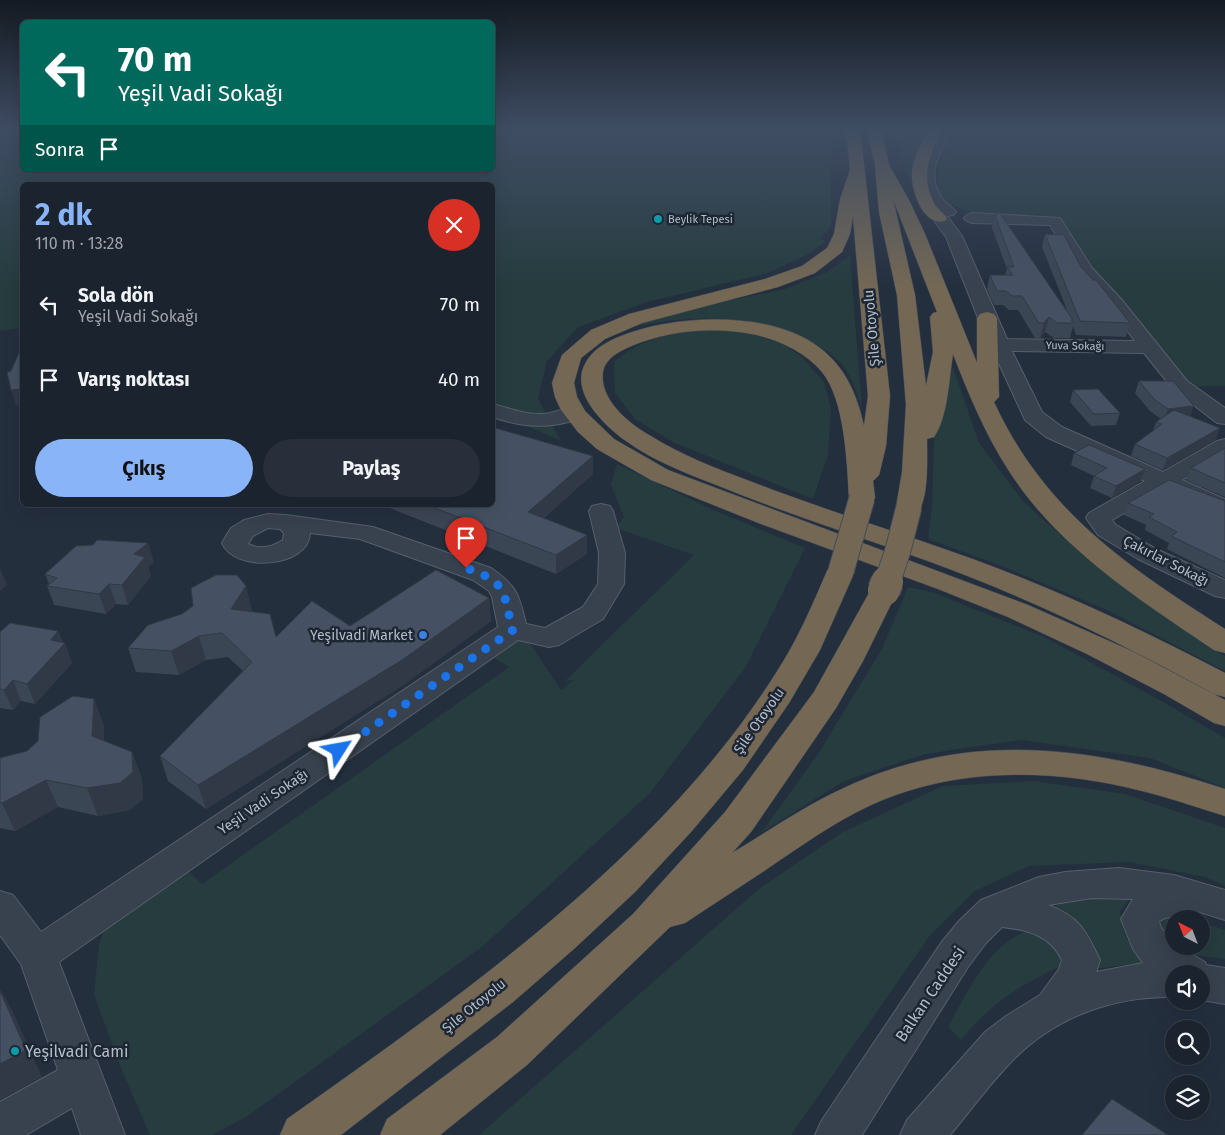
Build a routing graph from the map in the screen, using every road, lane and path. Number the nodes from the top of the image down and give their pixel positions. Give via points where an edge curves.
1 (854, 182) edge
2 (859, 182) edge
3 (888, 182) edge
4 (896, 182) edge
5 (921, 182) edge
6 (928, 182) edge
7 (943, 216) junction
8 (971, 220) junction
9 (1031, 220) junction
10 (954, 236) junction
11 (938, 290) junction
12 (987, 318) junction
13 (1001, 345) junction
14 (1150, 347) junction
15 (495, 411) edge
16 (988, 411) junction
17 (574, 412) junction
18 (1225, 418) edge
19 (1225, 446) edge
20 (914, 472) junction
21 (1166, 480) junction
22 (862, 498) junction
23 (1225, 508) edge
24 (601, 511) dead end
25 (288, 523) dead end
26 (1225, 590) edge
27 (513, 630) junction
28 (1225, 643) edge
29 (1225, 686) edge
30 (1225, 715) edge
31 (1225, 803) edge
32 (1213, 901) edge
33 (0, 906) edge
34 (994, 911) junction
35 (647, 926) junction
36 (38, 956) junction
37 (1175, 965) edge
38 (1165, 979) edge
39 (1052, 1008) junction
40 (82, 1079) junction
41 (0, 1126) edge
42 (103, 1135) edge
43 (303, 1135) edge
44 (402, 1135) edge
45 (837, 1135) edge
46 (922, 1135) edge

1 - 17 highway via 847,201 846,227 823,261 774,282 620,324 578,349 567,364 563,381
2 - 22 highway, Şile Otoyolu via 879,396 874,446
3 - 20 highway via 887,212 907,305 917,405
4 - 11 highway
5 - 7 highway via 927,206
6 - 7 street
7 - 8 street via 964,214
7 - 10 street
8 - 9 street
8 - 10 street
9 - 10 street via 980,226
9 - 14 street via 1055,221 1085,271
10 - 12 street
11 - 16 highway
11 - 20 highway via 943,352 932,413
12 - 13 street
12 - 16 highway
13 - 14 street, Yuva Sokağı
13 - 21 street via 1033,415 1054,432
14 - 18 street via 1180,385
15 - 17 street via 539,422
16 - 28 highway via 1017,466 1061,518 1100,553
17 - 30 highway via 598,438 656,473 1019,611 1144,670
19 - 21 street
20 - 35 highway, bridge via 898,550 884,590 826,700 738,822
21 - 23 street
21 - 26 street, Çakırlar Sokağı via 1098,518 1107,530 1147,554
22 - 29 highway via 855,438 838,378 829,366 790,340 754,329 706,324 676,326 629,338 608,350 595,364 592,378 597,399 623,427 671,456 770,498 1021,588 1091,618
22 - 43 highway, Şile Otoyolu, bridge via 841,571 806,647 745,743 693,806 595,906 479,1004
24 - 27 street via 612,553 611,584 593,613 549,638
25 - 27 street via 364,532 482,574 499,586 506,597
27 - 36 street, Yeşil Vadi Sokağı
31 - 35 highway via 1140,776 1077,764 1011,760 930,771 871,790 808,823
32 - 34 street, Balkan Caddesi via 1152,887 1063,885 1029,895
32 - 37 street via 1162,903 1147,909 1140,919 1142,932 1154,950
33 - 36 street
34 - 39 street via 1026,913 1056,926 1072,940 1081,960 1076,978
34 - 45 street, Balkan Caddesi via 955,952
35 - 44 highway via 512,1051
36 - 40 street
38 - 39 street via 1122,982
39 - 46 street via 1001,1044
40 - 41 street
40 - 42 street

